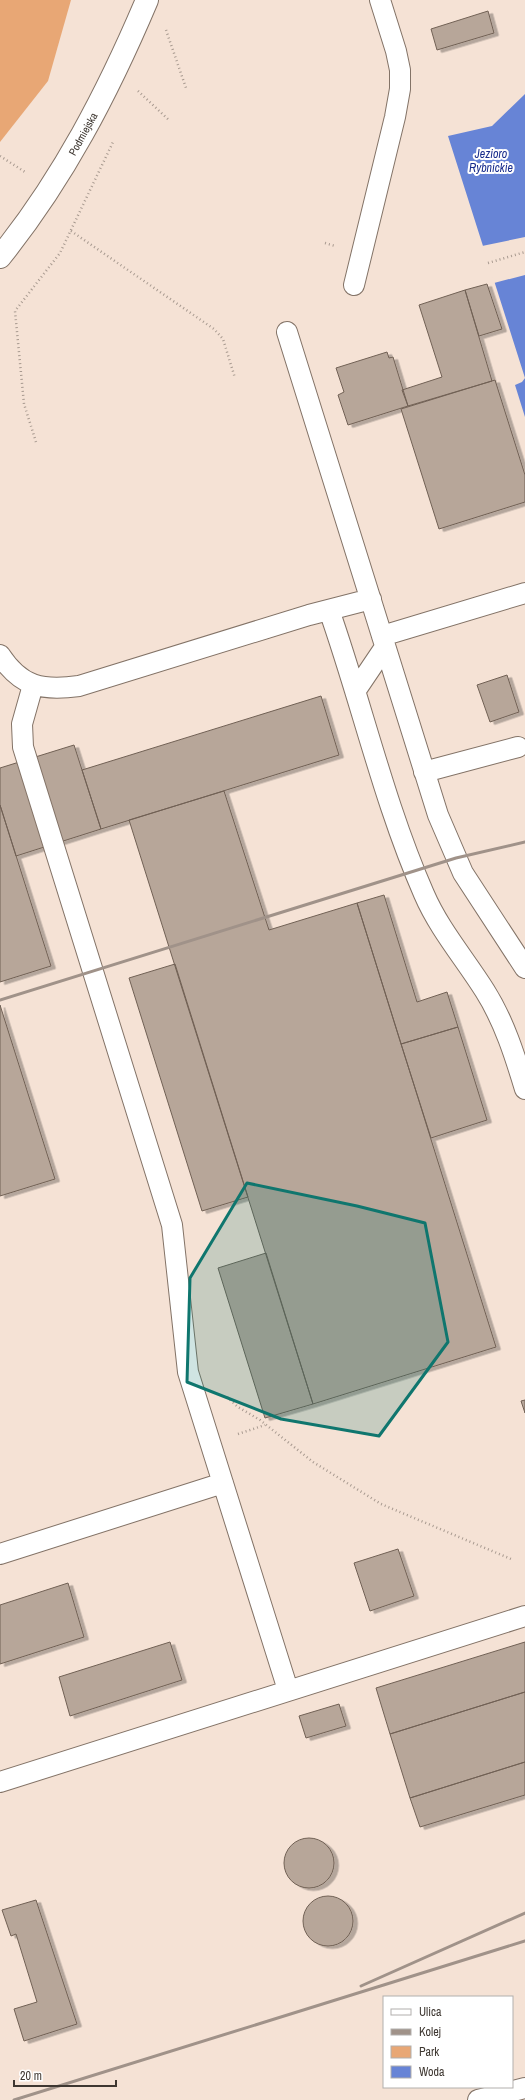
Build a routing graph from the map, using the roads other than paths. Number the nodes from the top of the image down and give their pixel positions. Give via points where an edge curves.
1 (147, 0) edge
2 (380, 0) edge
3 (0, 257) edge
4 (354, 285) dead end
5 (287, 332) dead end
6 (525, 593) edge
7 (371, 600) junction
8 (329, 610) junction
9 (384, 641) junction
10 (0, 655) edge
11 (33, 684) junction
12 (356, 690) junction
13 (518, 746) dead end
14 (424, 772) junction
15 (525, 968) edge
16 (525, 1089) edge
17 (223, 1483) junction
18 (0, 1554) edge
19 (525, 1616) edge
20 (288, 1690) junction
21 (0, 1782) edge
22 (525, 2088) edge
23 (478, 2100) edge

1 - 3 street, Podmiejska via 112,78 78,144 51,189
2 - 4 lane via 396,51 400,89
5 - 7 lane
6 - 9 lane
7 - 8 lane
7 - 9 lane
8 - 11 lane via 95,682 54,688
8 - 12 lane
9 - 12 lane
9 - 14 lane
10 - 11 lane via 14,673
11 - 17 lane via 22,724 23,747 172,1225 188,1372
12 - 16 lane via 398,826 424,895 496,1010
13 - 14 lane
14 - 15 lane via 438,815 462,873
17 - 18 lane
17 - 20 lane
19 - 20 lane
20 - 21 lane
22 - 23 lane

